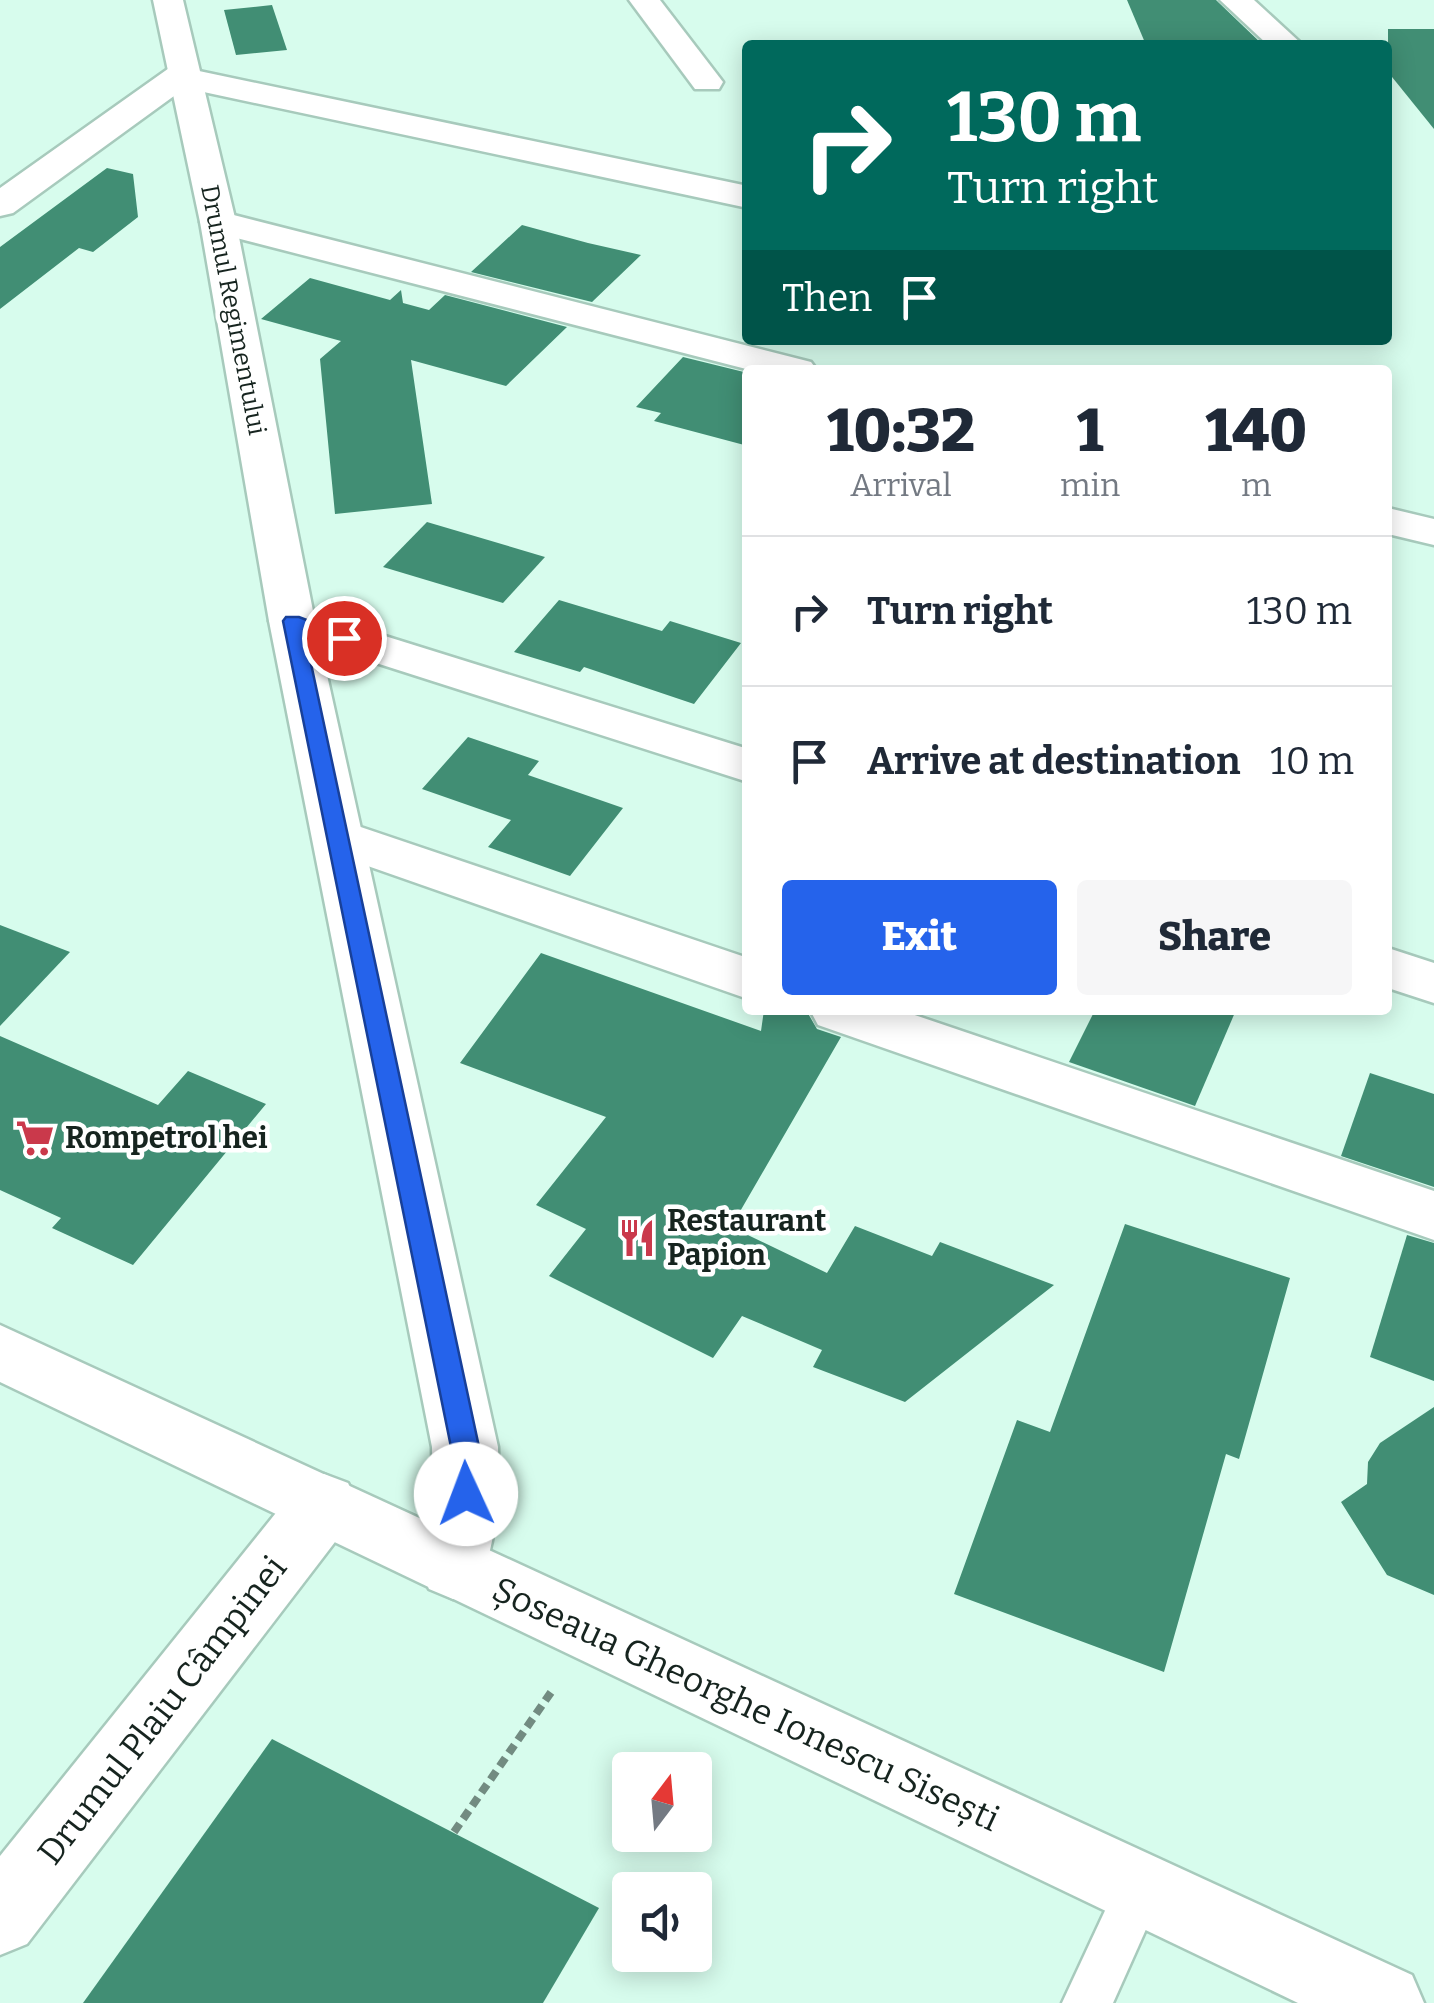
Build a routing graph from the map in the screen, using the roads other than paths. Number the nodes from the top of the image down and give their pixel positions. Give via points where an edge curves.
1 (168, 0) edge
2 (644, 0) edge
3 (1235, 0) edge
4 (1282, 40) edge
5 (185, 76) junction
6 (707, 82) dead end
7 (742, 196) edge
8 (0, 205) edge
9 (218, 222) junction
10 (777, 365) edge
11 (1392, 521) edge
12 (1434, 532) edge
13 (292, 621) junction
14 (742, 764) edge
15 (340, 838) junction
16 (1392, 969) edge
17 (742, 977) edge
18 (1434, 983) edge
19 (852, 1015) edge
20 (1434, 1216) edge
21 (0, 1352) edge
22 (324, 1504) junction
23 (454, 1567) junction
24 (1140, 1889) junction
25 (0, 1918) edge
26 (1087, 2003) edge
27 (1384, 2003) edge

1 - 5 street, Drumul Regimentului
2 - 6 street
3 - 4 street
5 - 7 street
5 - 8 street
5 - 9 street, Drumul Regimentului
9 - 10 street
9 - 13 street, Drumul Regimentului
11 - 12 street
13 - 14 street
13 - 15 street, Drumul Regimentului
15 - 17 street
15 - 23 street, Drumul Regimentului via 465,1447 466,1494
16 - 18 street
19 - 20 street
21 - 22 street, Șoseaua Gheorghe Ionescu Sisești
22 - 23 street, Șoseaua Gheorghe Ionescu Sisești
22 - 25 street, Drumul Plaiu Câmpinei
23 - 24 street, Șoseaua Gheorghe Ionescu Sisești
24 - 26 lane
24 - 27 street, Șoseaua Gheorghe Ionescu Sisești

